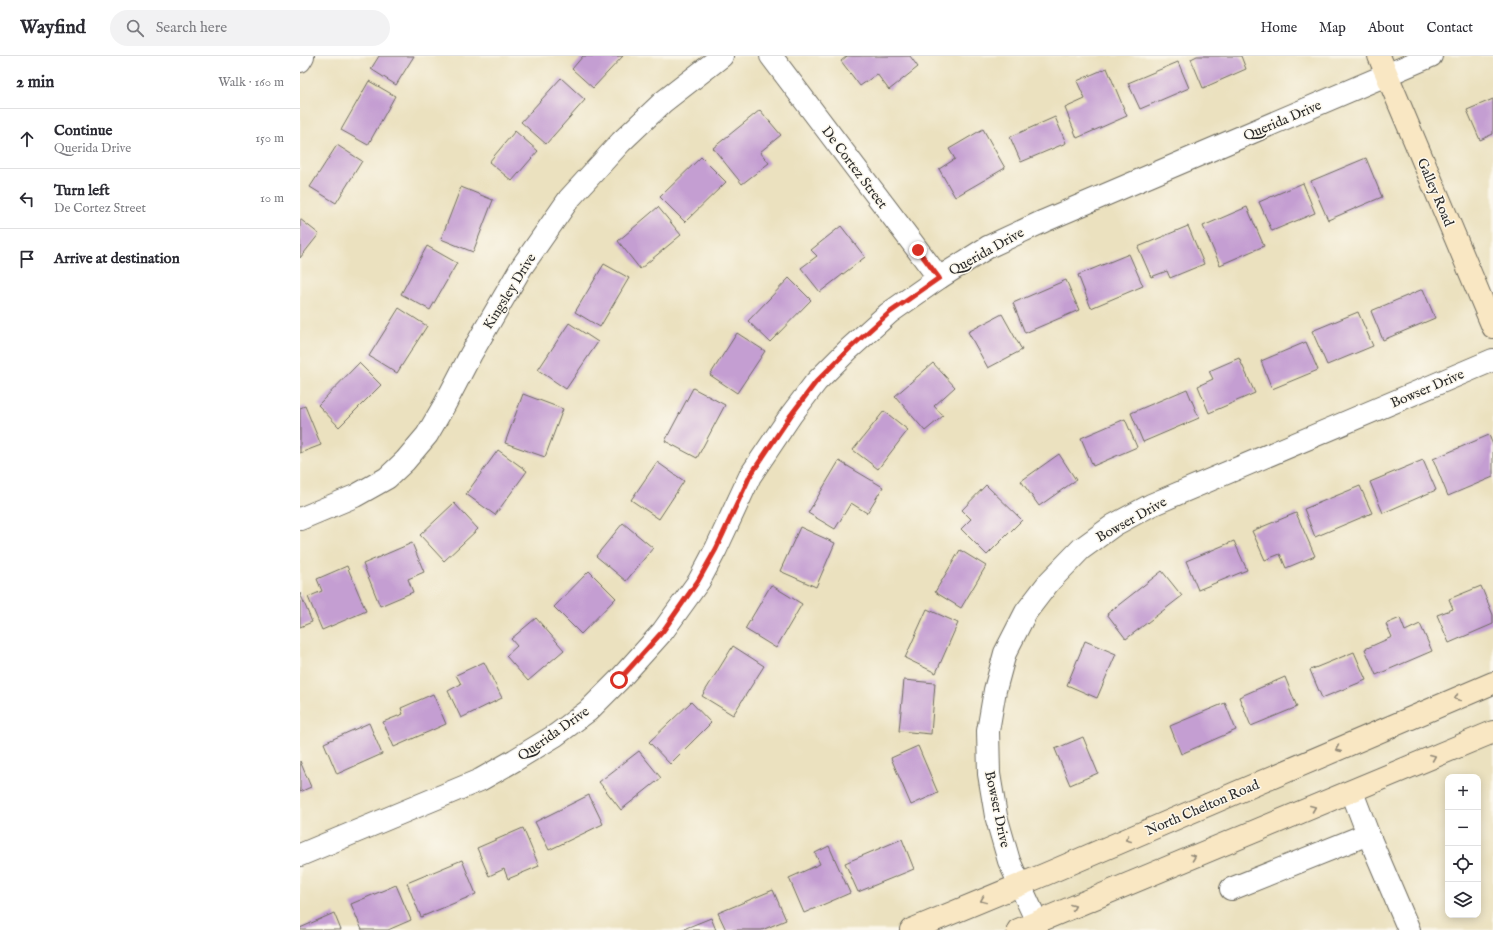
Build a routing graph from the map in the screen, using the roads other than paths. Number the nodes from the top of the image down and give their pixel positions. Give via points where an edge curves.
1 (303, 56) edge
2 (722, 56) edge
3 (772, 56) edge
4 (1431, 56) edge
5 (300, 61) edge
6 (1383, 65) edge
7 (939, 278) junction
8 (1493, 327) edge
9 (1493, 360) edge
10 (300, 519) edge
11 (1493, 683) edge
12 (1493, 732) edge
13 (1352, 792) junction
14 (1368, 834) junction
15 (300, 856) edge
16 (1019, 885) junction
17 (1231, 889) dead end
18 (1035, 928) edge
19 (911, 930) edge
20 (1409, 930) edge

1 - 5 street
2 - 10 street, Kingsley Drive via 658,107 621,142 569,199 518,274 427,435 405,461 387,478 354,496
3 - 7 street, De Cortez Street
4 - 6 street, Querida Drive
6 - 7 street, Querida Drive via 1044,221 988,248
6 - 8 main road, Galley Road
7 - 15 street, Querida Drive via 889,313 816,382 750,476 698,581 663,631 588,711 556,735 480,780
9 - 16 street, Bowser Drive via 1151,505 1114,525 1080,549 1048,582 1026,612 1005,653 988,731 989,774 996,816
11 -> 16 main road, North Chelton Road
13 -> 12 main road
13 - 14 street
18 -> 13 main road
14 - 17 street
14 - 20 street
16 - 18 street, Bowser Drive
16 -> 19 main road, North Chelton Road

